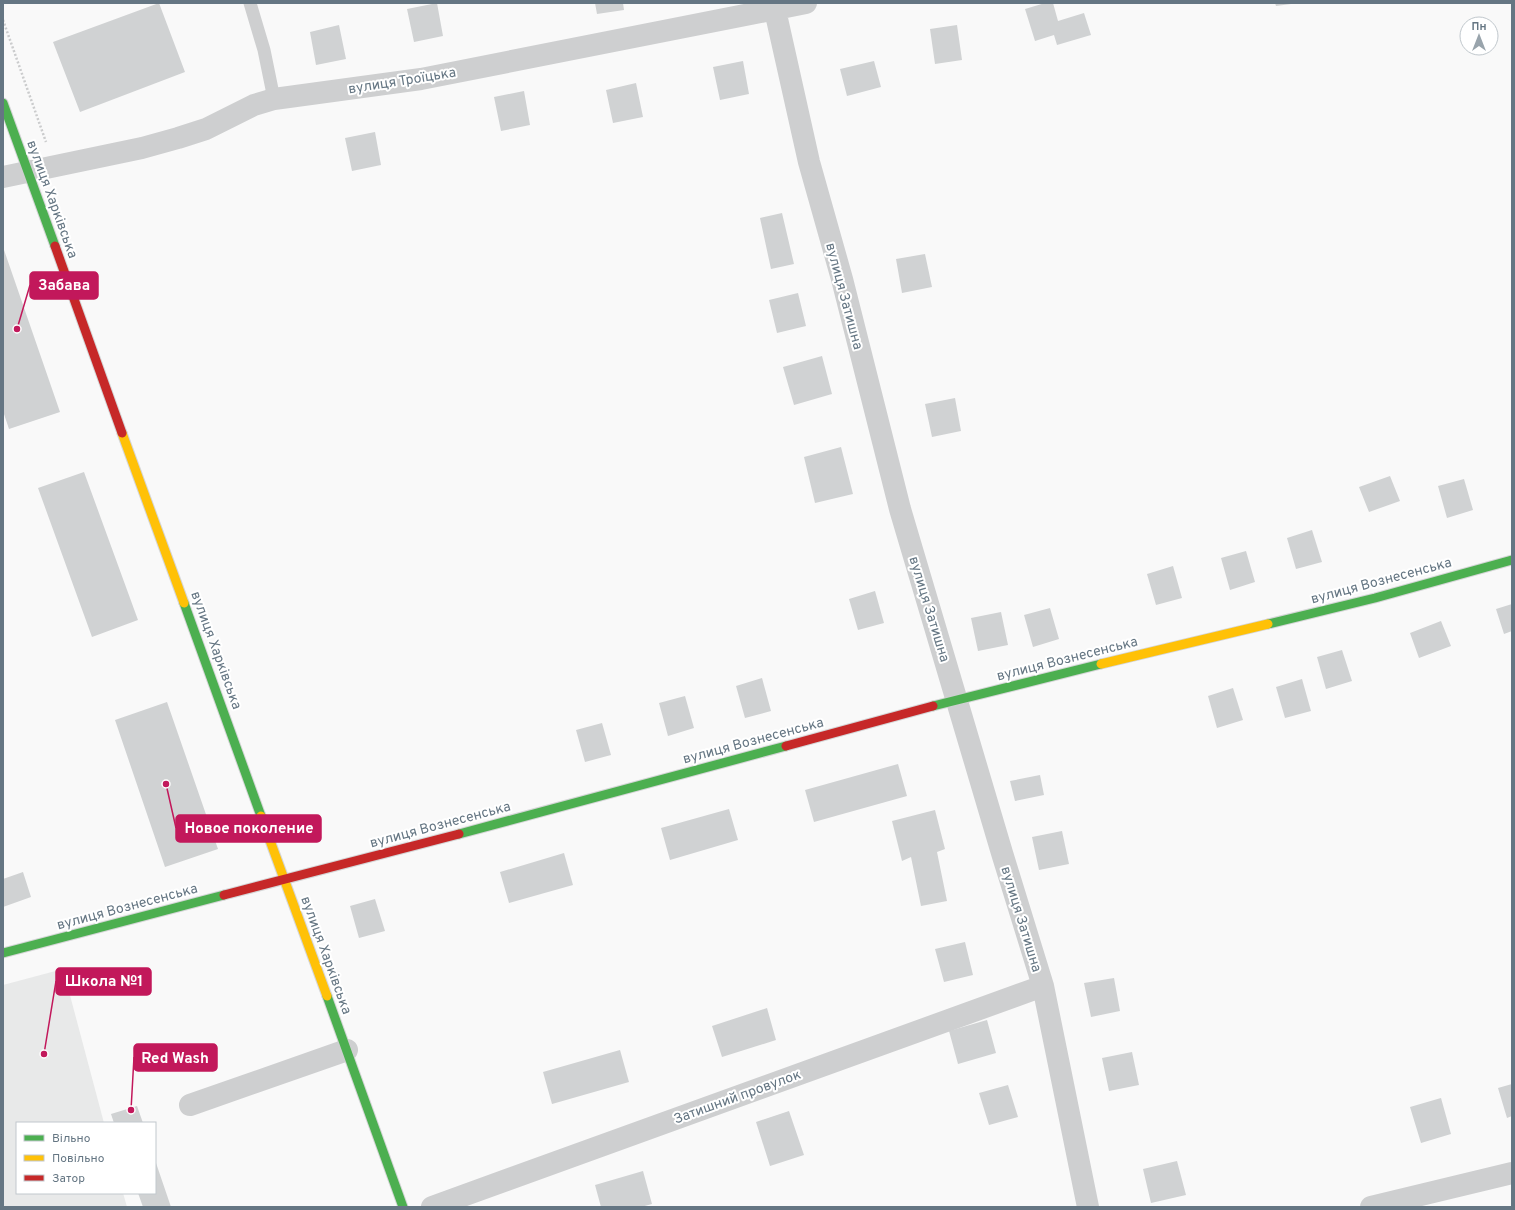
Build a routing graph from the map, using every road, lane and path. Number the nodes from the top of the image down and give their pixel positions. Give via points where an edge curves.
1 (250, 3) edge
2 (806, 3) edge
3 (775, 10) junction
4 (3, 20) edge
5 (274, 99) junction
6 (3, 103) edge
7 (54, 165) junction
8 (27, 171) junction
9 (3, 177) edge
10 (1512, 560) edge
11 (957, 699) junction
12 (285, 880) junction
13 (3, 953) edge
14 (1043, 986) junction
15 (347, 1050) junction
16 (190, 1105) dead end
17 (1512, 1173) edge
18 (403, 1207) edge
19 (432, 1207) edge
20 (1088, 1207) edge
21 (1371, 1207) edge

1 - 5 lane via 264,50
2 - 3 street, вулиця Троїцька
3 - 5 street, вулиця Троїцька via 421,79
3 - 11 street, вулиця Затишна via 809,162 842,279 900,509
4 - 7 path
5 - 7 street, вулиця Троїцька via 254,105 206,129 178,138 142,148
6 - 8 street, вулиця Харківська
7 - 8 street, вулиця Троїцька
8 - 9 street, вулиця Троїцька
8 - 12 street, вулиця Харківська
10 - 11 street, вулиця Вознесенська via 1375,598
11 - 12 street, вулиця Вознесенська
11 - 14 street, вулиця Затишна
12 - 13 street, вулиця Вознесенська
12 - 15 street, вулиця Харківська
14 - 19 street, Затишний провулок
14 - 20 street, вулиця Затишна
15 - 16 street
15 - 18 street, вулиця Харківська
17 - 21 street

